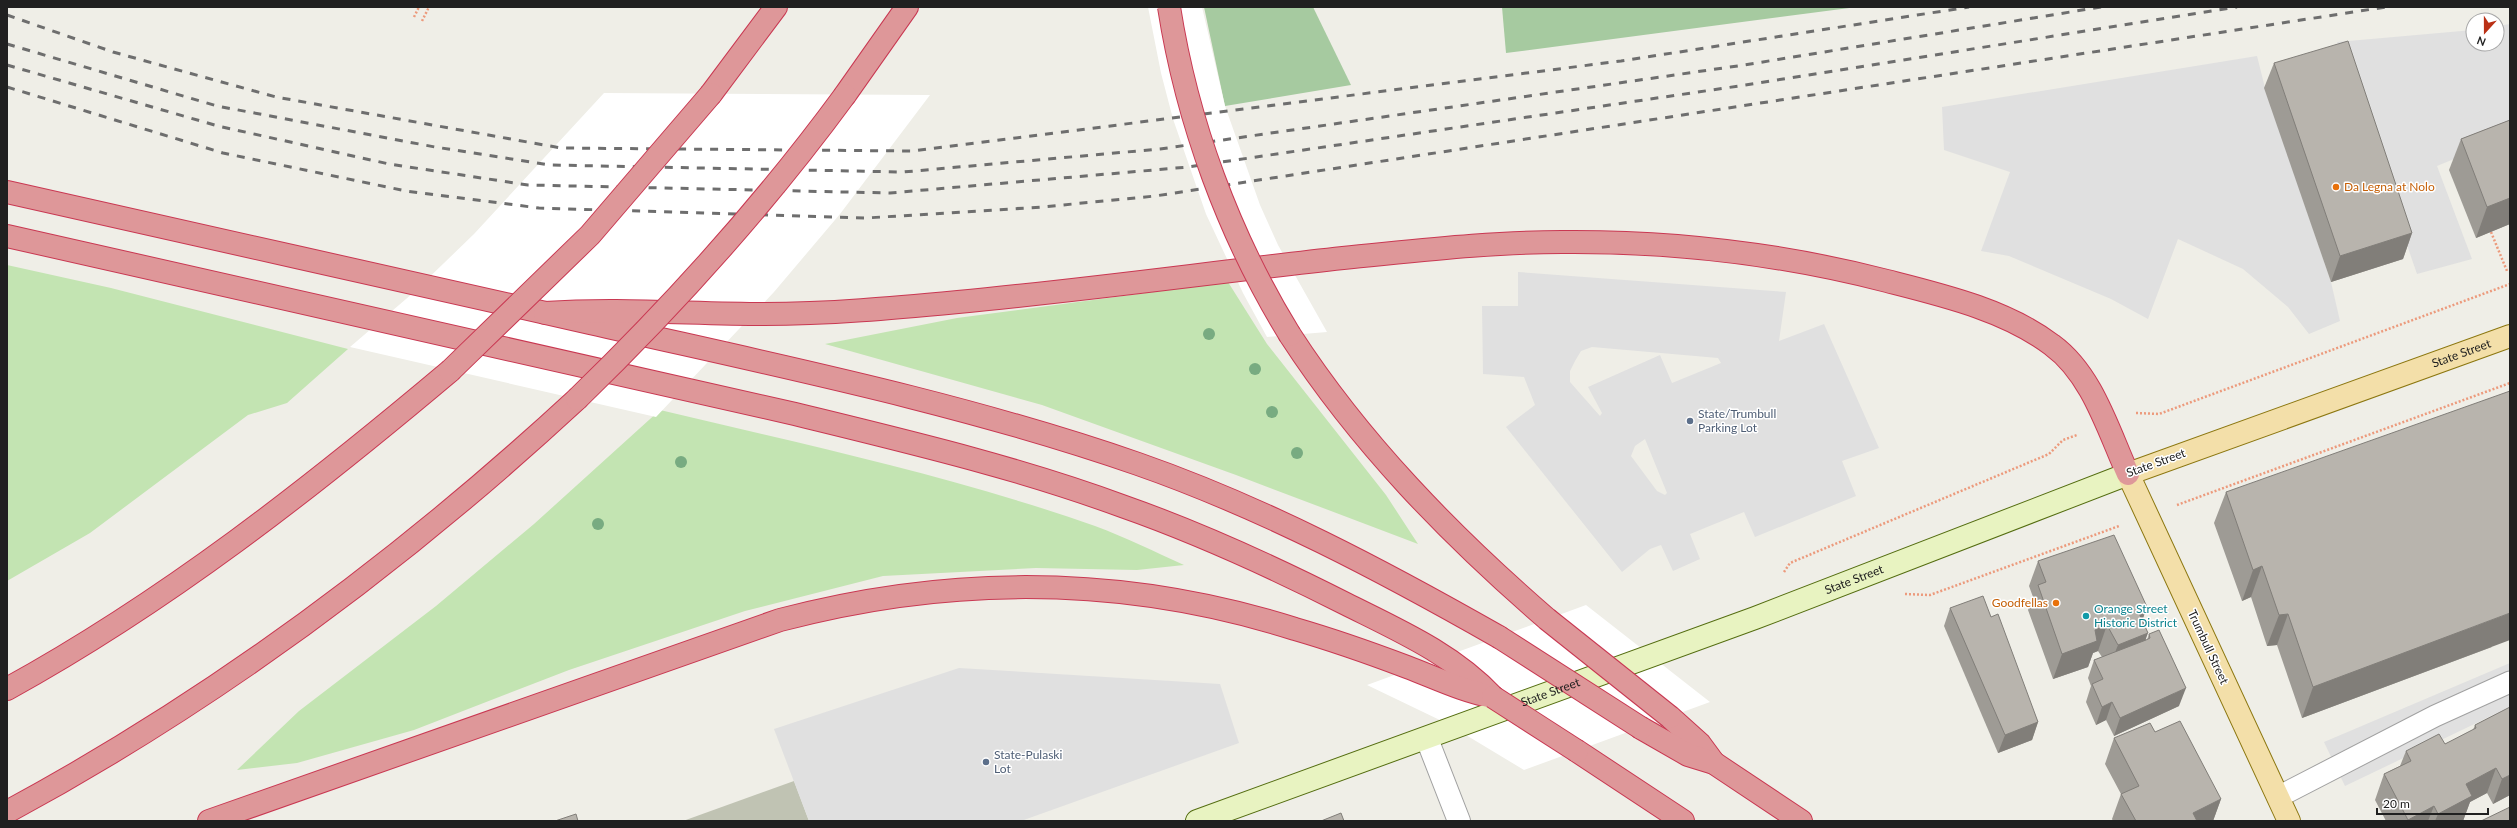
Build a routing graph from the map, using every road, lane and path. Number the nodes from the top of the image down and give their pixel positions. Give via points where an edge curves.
1 (419, 7) edge
2 (428, 7) edge
3 (776, 7) edge
4 (907, 7) edge
5 (1169, 7) edge
6 (414, 17) dead end
7 (422, 21) dead end
8 (7, 192) edge
9 (2491, 232) edge
10 (7, 236) edge
11 (2507, 271) dead end
12 (545, 313) junction
13 (2510, 336) edge
14 (2128, 474) junction
15 (2510, 682) edge
16 (7, 689) edge
17 (1493, 697) junction
18 (1427, 739) junction
19 (1714, 763) junction
20 (2278, 797) junction
21 (7, 812) edge
22 (209, 821) edge
23 (1197, 821) edge
24 (1459, 821) edge
25 (1683, 821) edge
26 (1801, 821) edge
27 (2289, 821) edge

1 - 6 path
2 - 7 path
3 - 16 highway, bridge via 711,94 590,235 450,371 357,449 180,582 100,634
4 - 21 highway, bridge via 845,95 756,209 683,292 577,399 447,514 356,587 164,721
5 - 19 highway, bridge via 1187,94 1212,172 1244,251 1290,335 1334,398 1402,480 1454,534 1547,619 1670,717 1700,744
8 - 12 highway
9 - 11 path
10 - 17 highway via 788,412 999,466 1123,506 1212,542 1332,597 1445,656 1478,680
12 - 14 highway via 619,310 767,314 880,309 1010,298 1300,263 1495,244 1612,243 1707,250 1864,275 1954,300 2018,325 2052,345 2074,366 2096,402
12 - 19 highway, bridge via 970,412 1141,465 1219,495 1348,555 1499,637 1688,755
13 - 14 main road, State Street
14 - 18 main road, State Street via 1755,618
14 - 20 main road, Trumbull Street
15 - 20 lane via 2435,716
17 - 22 highway via 1471,693 1411,668 1235,611 1148,595 1033,587 959,588 895,595 817,611 742,632
17 - 25 highway, bridge
18 - 23 main road, State Street
18 - 24 street
19 - 26 highway
20 - 27 main road, Trumbull Street

